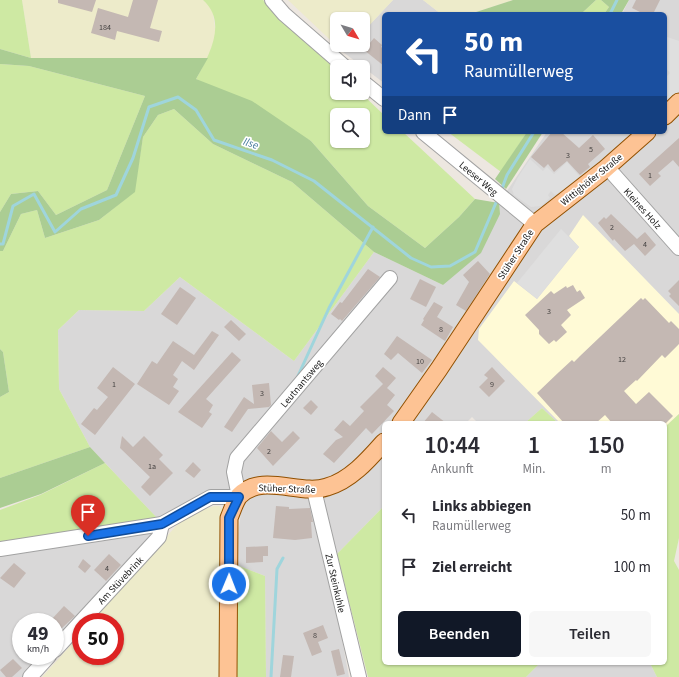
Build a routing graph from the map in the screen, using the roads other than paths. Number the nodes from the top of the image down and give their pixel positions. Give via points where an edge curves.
1 (272, 0) edge
2 (337, 60) edge
3 (370, 88) edge
4 (382, 97) edge
5 (679, 102) edge
6 (667, 114) edge
7 (425, 134) edge
8 (645, 134) edge
9 (607, 167) junction
10 (535, 224) junction
11 (679, 248) edge
12 (390, 278) dead end
13 (402, 421) edge
14 (382, 444) edge
15 (314, 490) junction
16 (239, 497) junction
17 (162, 524) junction
18 (0, 549) edge
19 (64, 640) edge
20 (41, 665) edge
21 (30, 677) edge
22 (228, 677) edge
23 (359, 677) edge

1 - 2 street via 284,14
3 - 4 street
5 - 6 main road
7 - 10 street, Leeser Weg
8 - 9 main road, Wittighöfer Straße
9 - 10 main road, Wittighöfer Straße
9 - 11 street, Kleines Holz
10 - 13 main road, Stüher Straße
12 - 16 street, Leutnantsweg via 238,458 234,472
14 - 15 main road, Stüher Straße via 343,479 328,487
15 - 16 main road, Stüher Straße via 267,485 251,487
15 - 23 street, Zur Steinkuhle
16 - 17 street via 210,497
16 - 22 main road via 229,518
17 - 18 street
17 - 19 street, Am Stüvebrink via 159,538
20 - 21 street

